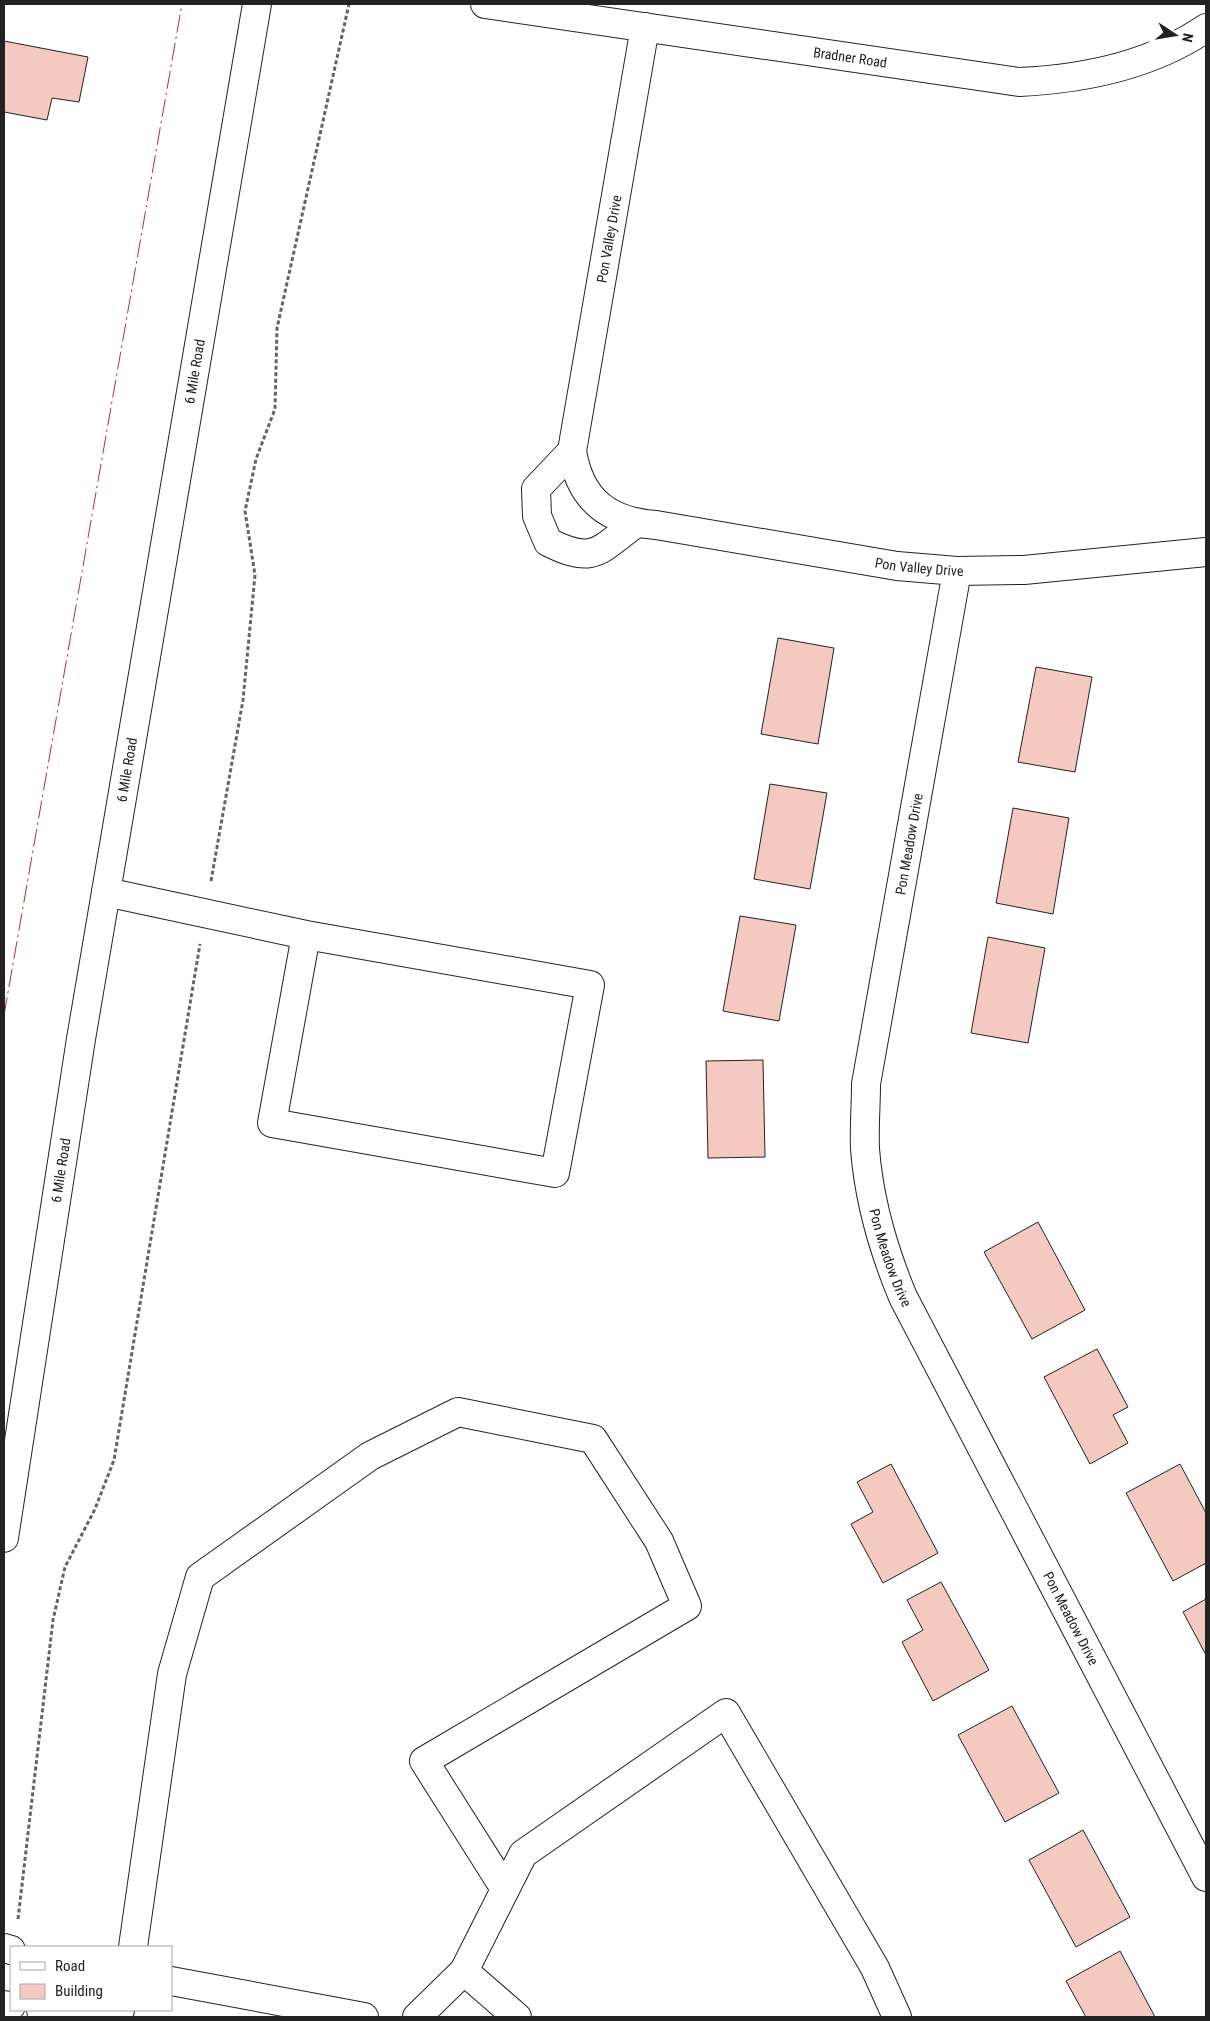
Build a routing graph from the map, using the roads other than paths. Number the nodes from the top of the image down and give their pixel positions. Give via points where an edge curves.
1 (257, 4) edge
2 (485, 4) edge
3 (646, 27) junction
4 (1206, 28) edge
5 (572, 451) junction
6 (635, 524) junction
7 (1206, 552) edge
8 (957, 572) junction
9 (106, 892) junction
10 (306, 935) junction
11 (4, 1538) edge
12 (1206, 1877) edge
13 (505, 1889) junction
14 (133, 1946) edge
15 (464, 1971) junction
16 (172, 1981) edge
17 (49, 2011) edge
18 (96, 2017) edge
19 (364, 2017) edge
20 (417, 2017) edge
21 (517, 2017) edge
22 (897, 2017) edge

1 - 9 street, 6 Mile Road
2 - 3 street, Bradner Road
3 - 4 street, Bradner Road via 1019,82 1056,80 1126,65
3 - 5 street, Pon Valley Drive
5 - 6 street, Pon Valley Drive via 582,484 594,501 616,517
5 - 6 street via 536,489 537,516 548,542 570,553 593,554
6 - 8 street, Pon Valley Drive via 897,566
7 - 8 street, Pon Valley Drive via 1024,570
8 - 12 street, Pon Meadow Drive via 866,1084 865,1148 871,1196 888,1260 903,1297
9 - 10 street
9 - 11 street, 6 Mile Road
10 - 10 street via 590,985 555,1173 272,1123
13 - 14 street via 424,1761 687,1606 659,1541 593,1439 458,1412 370,1456 200,1577 172,1674
13 - 15 street
13 - 22 street via 522,1854 726,1714 875,1968
15 - 20 street
15 - 21 street
16 - 19 street
17 - 18 street

